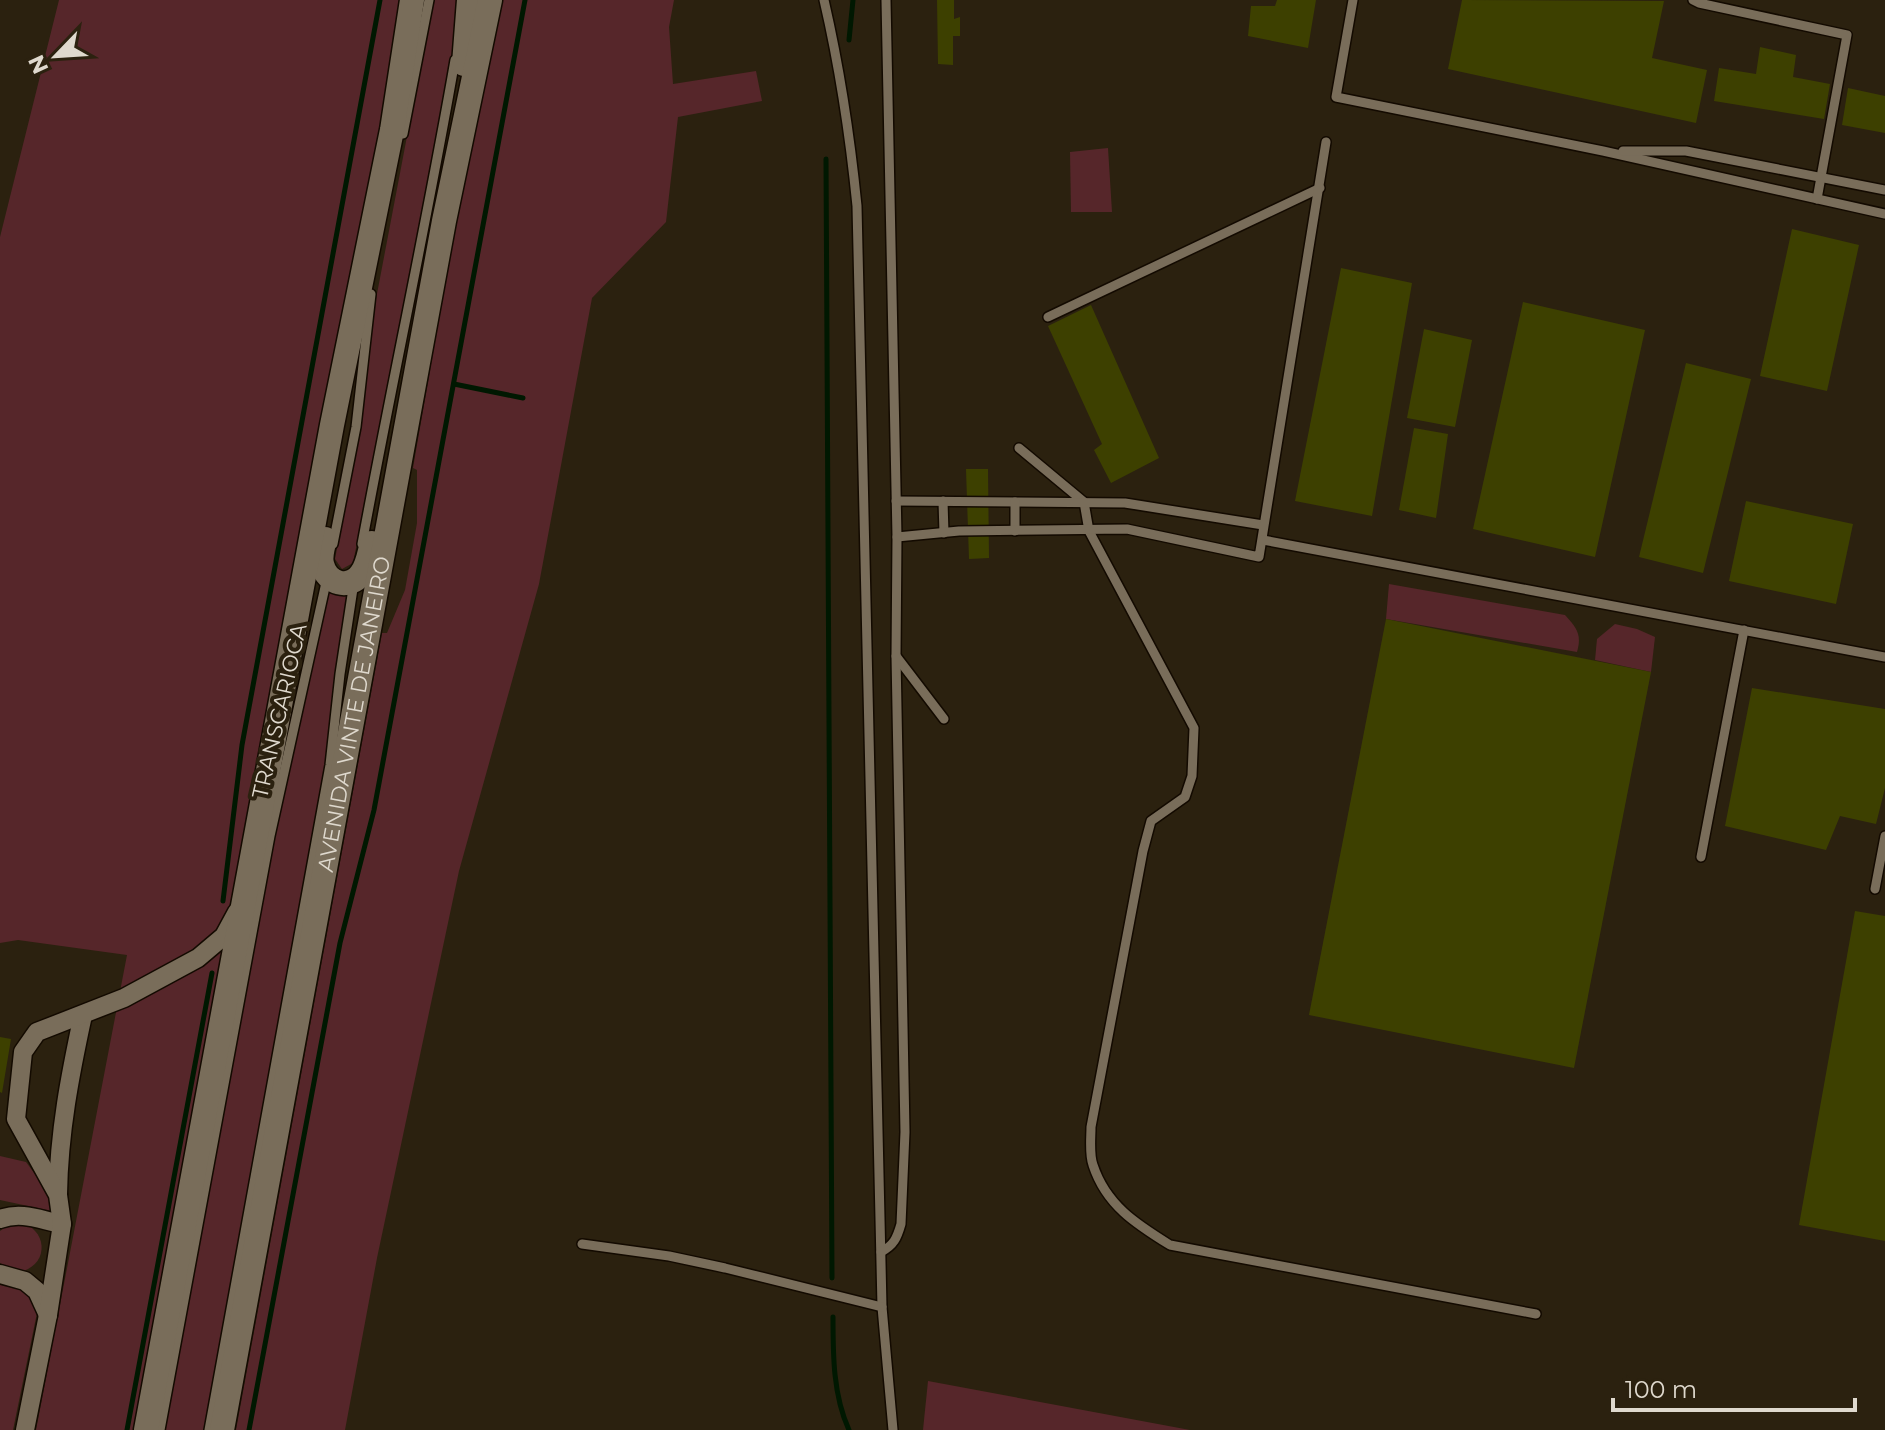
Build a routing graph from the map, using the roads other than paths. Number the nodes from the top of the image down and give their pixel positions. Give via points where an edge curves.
1 (467, 0) edge
2 (490, 0) edge
3 (824, 0) edge
4 (886, 0) edge
5 (1353, 0) edge
6 (1693, 0) edge
7 (415, 3) edge
8 (1326, 142) dead end
9 (400, 147) dead end
10 (1603, 151) junction
11 (1822, 179) junction
12 (1320, 188) junction
13 (1885, 190) edge
14 (1817, 199) junction
15 (1885, 214) edge
16 (444, 221) junction
17 (373, 285) dead end
18 (1048, 317) dead end
19 (332, 425) junction
20 (405, 438) junction
21 (1019, 448) dead end
22 (896, 501) junction
23 (943, 501) junction
24 (1015, 502) junction
25 (1084, 502) junction
26 (1263, 525) junction
27 (1015, 531) junction
28 (1089, 531) junction
29 (944, 533) junction
30 (897, 537) junction
31 (1263, 540) junction
32 (327, 575) junction
33 (355, 581) junction
34 (1744, 630) junction
35 (896, 656) junction
36 (1885, 657) edge
37 (944, 719) dead end
38 (1885, 836) edge
39 (1701, 857) dead end
40 (1875, 889) dead end
41 (246, 895) junction
42 (83, 1015) junction
43 (58, 1195) junction
44 (4, 1215) edge
45 (62, 1224) junction
46 (582, 1244) dead end
47 (881, 1252) junction
48 (3, 1276) edge
49 (882, 1307) junction
50 (1536, 1314) dead end
51 (48, 1315) junction
52 (25, 1430) edge
53 (146, 1430) edge
54 (160, 1430) edge
55 (209, 1430) edge
56 (222, 1430) edge
57 (893, 1430) edge

1 - 16 street via 462,90
1 - 33 lane
2 - 16 street, AVENIDA VINTE DE JANEIRO
3 - 47 lane via 845,100 857,206
4 - 22 lane
5 - 10 lane via 1336,97
6 - 11 lane via 1847,35
7 - 9 lane
7 - 19 street
8 - 12 lane
10 - 11 lane via 1686,151
10 - 14 lane
11 - 13 lane
11 - 14 lane
12 - 18 lane
12 - 26 lane
14 - 15 lane
16 - 20 street, AVENIDA VINTE DE JANEIRO
17 - 32 lane, TRANSCARIOCA via 356,427
19 - 32 street via 332,499 321,561
19 - 41 street
20 - 33 street via 377,514 366,566
20 - 56 street, AVENIDA VINTE DE JANEIRO
21 - 25 lane
22 - 23 lane
22 - 30 lane
23 - 24 lane
23 - 29 lane
24 - 25 lane
24 - 27 lane
25 - 26 lane via 1125,503
25 - 28 lane
26 - 31 lane
27 - 28 lane
27 - 29 lane
28 - 31 lane via 1127,529 1259,557
28 - 50 lane via 1194,728 1192,776 1185,797 1151,821 1091,1127 1092,1162 1107,1194 1132,1221 1170,1245
29 - 30 lane
30 - 35 lane
31 - 34 lane
32 - 33 street via 341,583
32 - 54 lane, TRANSCARIOCA via 270,836
33 - 55 lane via 330,765
34 - 36 lane
34 - 39 lane
35 - 37 lane
35 - 47 lane via 905,1132 897,1239
38 - 40 lane
41 - 42 street via 224,936 198,958
41 - 53 street
42 - 43 street via 64,1108
42 - 43 street via 37,1032 23,1052 17,1095 16,1119
43 - 45 street
44 - 45 street
45 - 51 street
46 - 49 lane via 669,1256
47 - 49 lane
48 - 51 street via 25,1281 37,1291
49 - 57 lane
51 - 52 street

